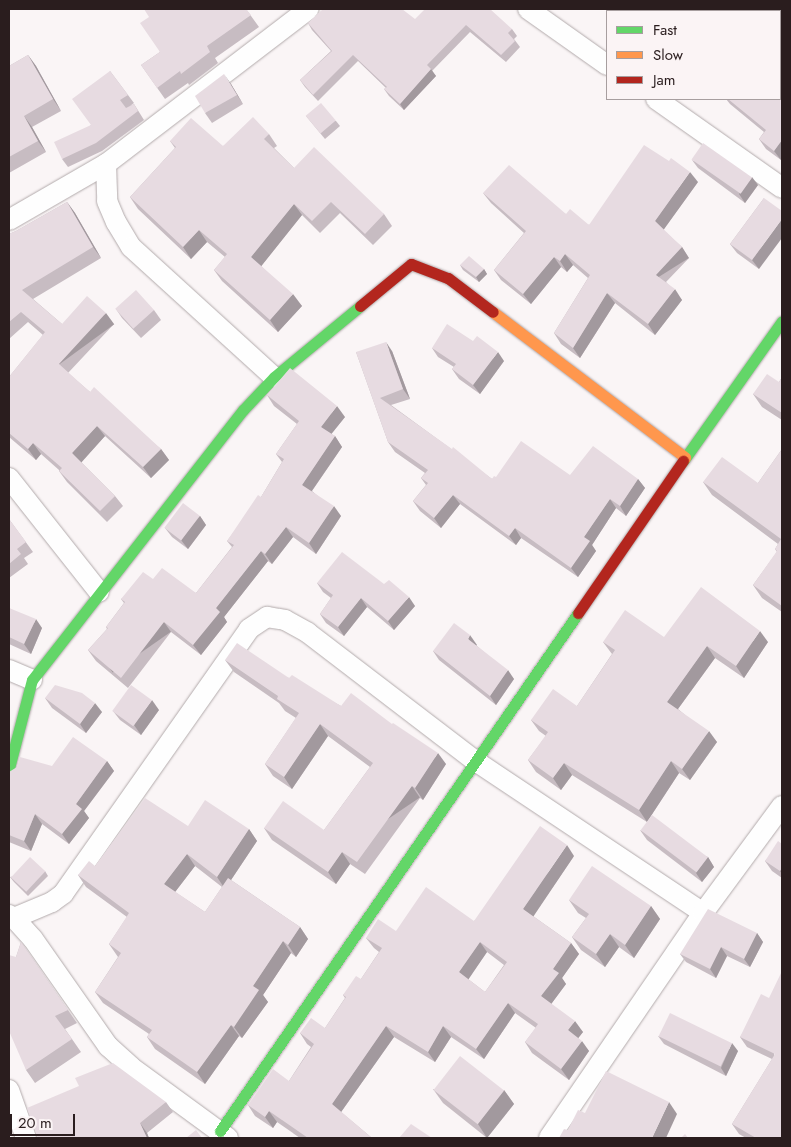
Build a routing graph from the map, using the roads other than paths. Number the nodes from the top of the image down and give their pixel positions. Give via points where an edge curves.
1 (310, 9) edge
2 (528, 9) edge
3 (606, 63) edge
4 (657, 100) edge
5 (106, 164) junction
6 (782, 188) edge
7 (9, 220) edge
8 (782, 321) edge
9 (274, 377) junction
10 (685, 457) junction
11 (9, 478) edge
12 (99, 592) junction
13 (9, 670) edge
14 (32, 680) junction
15 (478, 762) junction
16 (9, 768) edge
17 (782, 806) edge
18 (703, 913) junction
19 (11, 916) edge
20 (9, 1090) edge
21 (224, 1135) edge
22 (26, 1138) edge
23 (550, 1138) edge

1 - 5 street
2 - 3 street
4 - 6 street
5 - 7 street
5 - 9 street via 108,201 131,247
8 - 10 street
9 - 10 street via 411,264 448,278
9 - 12 street via 243,410
10 - 15 street
11 - 12 street
12 - 14 street
13 - 14 street
14 - 16 street
15 - 18 street
15 - 19 street via 308,633 285,620 267,617 249,629 63,894 52,902
15 - 21 street
17 - 18 street
18 - 23 street
19 - 21 street via 33,939 108,1046 131,1067
20 - 22 street

